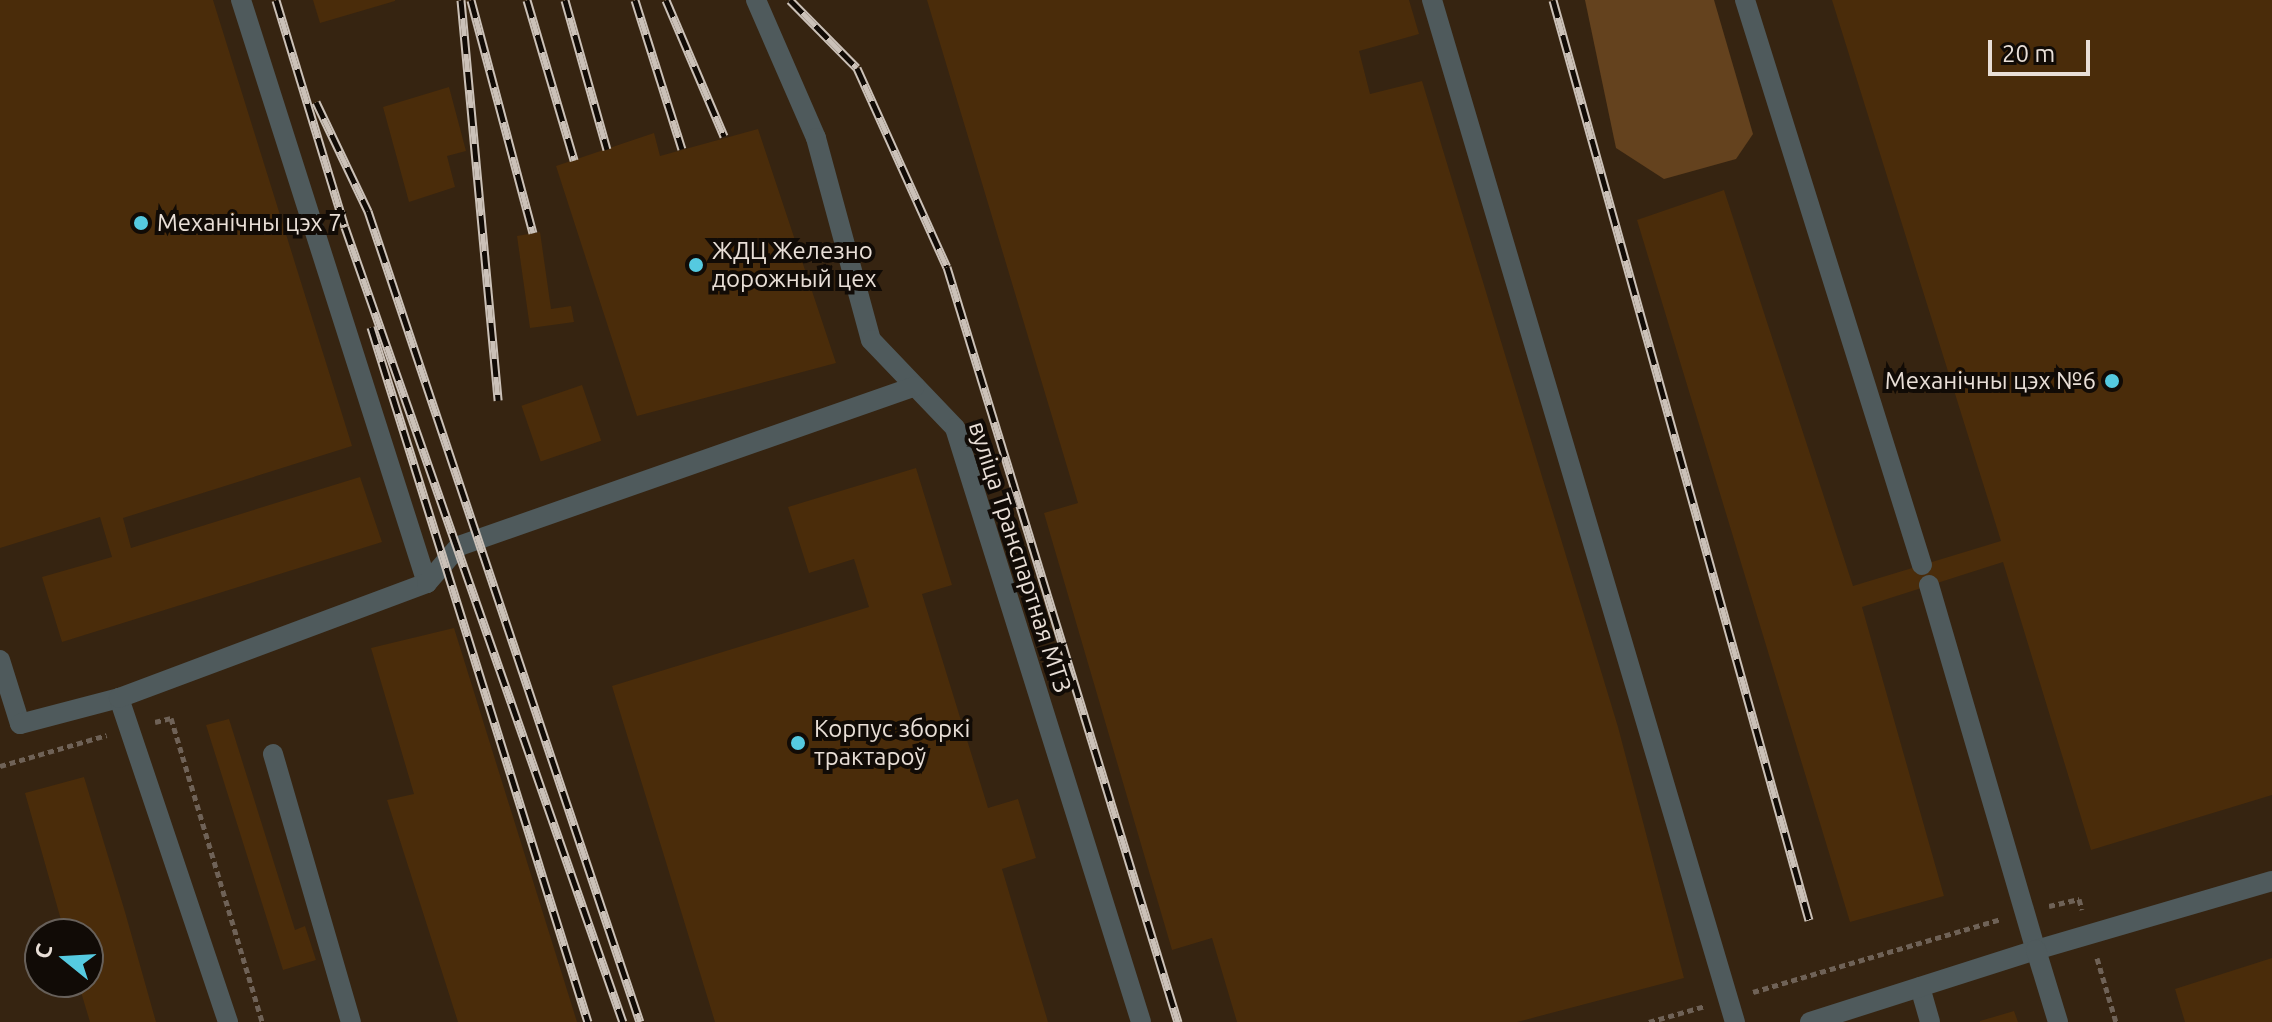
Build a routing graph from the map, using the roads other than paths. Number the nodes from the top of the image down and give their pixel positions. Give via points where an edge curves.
1 (241, 0) edge
2 (756, 0) edge
3 (1432, 0) edge
4 (1745, 0) edge
5 (915, 386) junction
6 (1922, 565) dead end
7 (427, 583) junction
8 (1929, 585) dead end
9 (0, 660) edge
10 (119, 698) junction
11 (273, 754) dead end
12 (2272, 881) edge
13 (2036, 950) junction
14 (1920, 987) junction
15 (1843, 1017) edge
16 (228, 1022) edge
17 (351, 1022) edge
18 (1141, 1022) edge
19 (1735, 1022) edge
20 (1810, 1022) edge
21 (1930, 1022) edge
22 (2058, 1022) edge

1 - 7 lane
2 - 5 lane, вуліца Транспартная МТЗ via 816,138 871,340
3 - 19 lane
4 - 6 lane
5 - 7 lane via 459,546
5 - 18 lane, вуліца Транспартная МТЗ via 955,428
7 - 10 lane
8 - 13 lane
9 - 10 lane via 20,724
10 - 16 lane
11 - 17 lane
12 - 13 lane
13 - 14 lane
13 - 22 lane
14 - 15 lane
14 - 21 lane
15 - 20 lane

